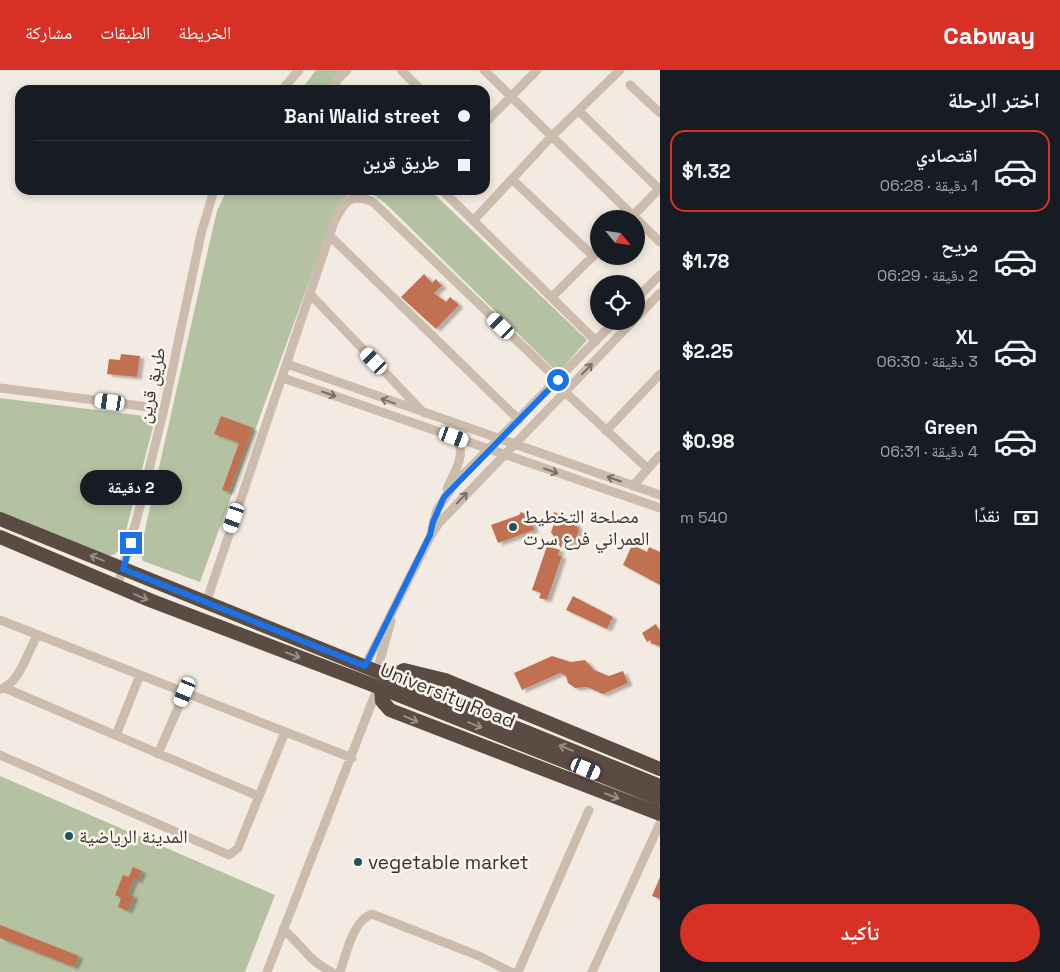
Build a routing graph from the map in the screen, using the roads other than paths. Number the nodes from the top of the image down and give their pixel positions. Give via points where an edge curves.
1 (299, 70) edge
2 (347, 70) edge
3 (401, 70) edge
4 (484, 70) edge
5 (537, 70) edge
6 (620, 70) edge
7 (286, 85) edge
8 (336, 85) edge
9 (416, 85) edge
10 (630, 85) dead end
11 (511, 96) junction
12 (579, 111) junction
13 (660, 113) edge
14 (490, 118) edge
15 (551, 137) junction
16 (513, 180) junction
17 (659, 188) edge
18 (213, 195) edge
19 (447, 195) edge
20 (624, 210) edge
21 (638, 210) edge
22 (473, 221) junction
23 (645, 229) edge
24 (330, 236) junction
25 (660, 242) edge
26 (590, 248) edge
27 (590, 259) edge
28 (660, 275) edge
29 (645, 290) edge
30 (660, 293) edge
31 (310, 294) junction
32 (552, 297) junction
33 (645, 309) edge
34 (606, 330) edge
35 (624, 330) edge
36 (596, 341) junction
37 (287, 364) junction
38 (660, 374) edge
39 (282, 378) junction
40 (558, 380) junction
41 (0, 388) edge
42 (565, 392) junction
43 (164, 409) junction
44 (425, 415) junction
45 (519, 420) junction
46 (606, 431) junction
47 (454, 437) junction
48 (500, 440) junction
49 (514, 445) junction
50 (489, 450) junction
51 (504, 455) junction
52 (660, 455) edge
53 (647, 468) junction
54 (633, 486) junction
55 (660, 495) edge
56 (444, 497) junction
57 (660, 508) edge
58 (0, 519) edge
59 (430, 535) junction
60 (0, 537) edge
61 (123, 569) junction
62 (117, 587) junction
63 (206, 603) junction
64 (0, 620) edge
65 (38, 635) junction
66 (140, 675) junction
67 (380, 677) junction
68 (3, 689) edge
69 (185, 692) junction
70 (285, 732) junction
71 (116, 735) junction
72 (158, 754) junction
73 (0, 755) edge
74 (352, 758) junction
75 (660, 769) edge
76 (660, 786) edge
77 (258, 796) junction
78 (660, 799) edge
79 (589, 810) dead end
80 (660, 814) edge
81 (660, 823) edge
82 (283, 929) junction
83 (267, 972) edge
84 (332, 972) edge
85 (340, 972) edge
86 (511, 972) edge
87 (518, 972) edge
88 (592, 972) edge

1 - 7 street
2 - 8 street
3 - 9 street
4 - 11 street
5 - 11 street
6 - 12 street
10 - 13 street
11 - 14 street
11 - 15 street
12 - 15 street
12 - 17 street
15 - 16 street
15 - 20 street
16 - 22 street
16 - 26 street
17 - 21 street
18 - 43 street, طريق قرين via 201,234
19 - 22 street
22 - 32 street
23 - 25 street
24 - 31 street
24 - 40 street via 343,204 348,200 359,197 373,202
24 - 45 street
27 - 32 street
28 - 29 street
30 - 33 street
31 - 37 street
31 - 44 street
32 - 36 street
34 - 36 street
42 -> 35 street
36 - 40 street
37 - 39 street
44 -> 37 street
38 - 46 street
39 -> 47 street
39 - 63 street
40 - 45 street
41 - 43 street
42 - 46 street
42 - 49 street
43 - 61 street, طريق قرين
44 - 48 street
45 - 48 street
46 - 53 street
47 - 50 street
47 - 56 street via 459,442 461,455
48 - 49 street
48 - 50 street
49 - 51 street
54 -> 49 street
50 - 51 street
50 - 56 street
51 -> 57 street
59 -> 51 street
52 - 53 street
53 - 54 street
54 - 55 street
56 - 59 street
61 -> 58 highway, University Road
59 - 67 street via 392,613
60 - 62 highway, University Road
61 - 62 street, طريق قرين
61 - 63 highway, University Road
62 -> 67 highway, University Road
63 - 67 highway, University Road
64 - 65 street
65 - 66 street
65 - 68 street via 18,675
66 - 69 street
66 - 71 street
67 - 74 street
67 - 75 highway via 404,670 445,680
76 -> 67 highway
67 -> 78 highway, University Road
67 -> 80 highway via 382,701 390,710
68 - 71 street
69 - 70 street
69 - 72 street
70 - 74 street
70 - 77 street
71 - 72 street
72 - 77 street
73 - 77 street via 230,855 238,848
74 - 82 street
79 - 87 street
81 - 88 street
82 - 83 street
82 - 84 street via 310,960
85 - 86 street via 357,928 365,916 372,914

